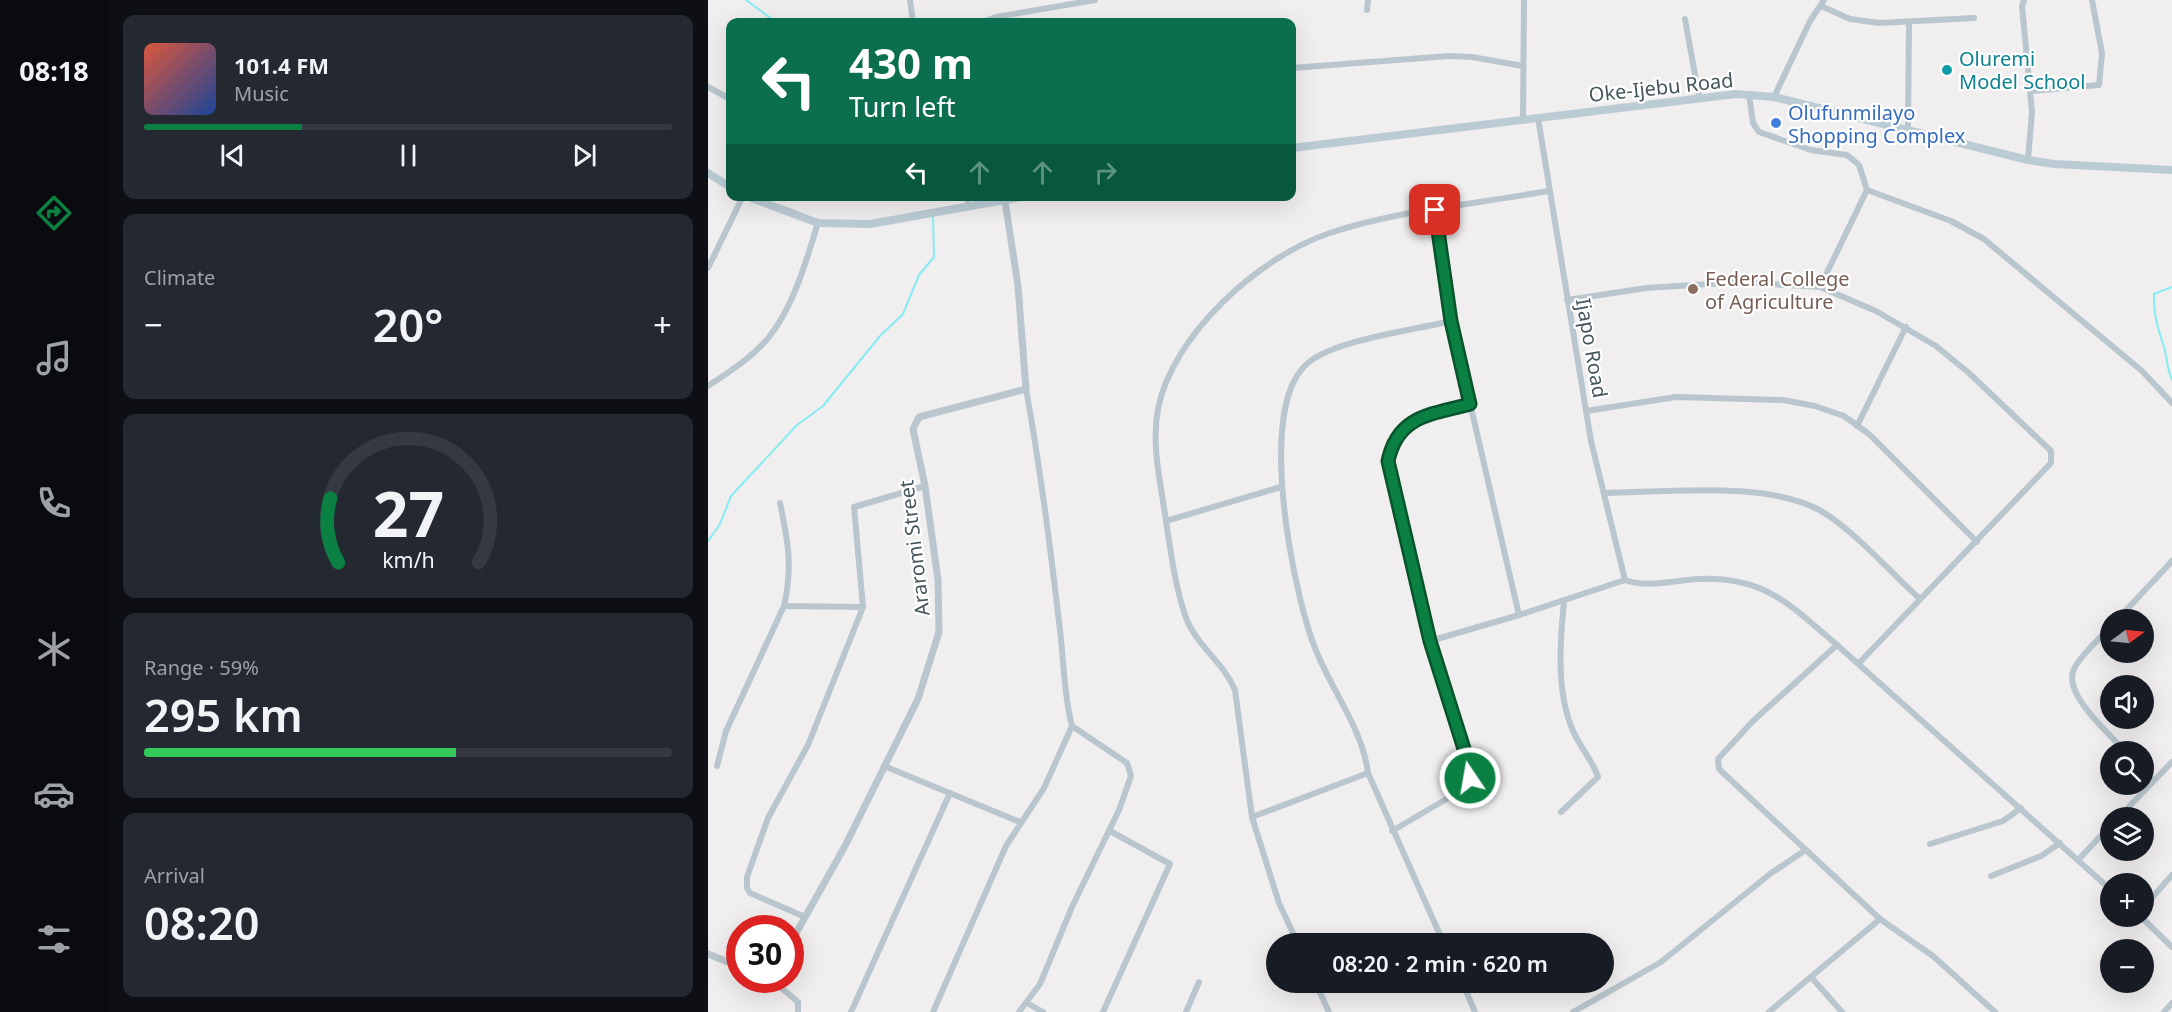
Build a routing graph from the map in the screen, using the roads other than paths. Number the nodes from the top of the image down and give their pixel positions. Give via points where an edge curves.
1 (910, 0) edge
2 (1095, 0) edge
3 (1368, 0) edge
4 (1524, 0) edge
5 (2024, 0) edge
6 (2092, 0) edge
7 (1823, 3) edge
8 (1367, 10) dead end
9 (912, 18) edge
10 (993, 18) edge
11 (1974, 18) dead end
12 (1685, 19) dead end
13 (1909, 23) junction
14 (1523, 66) junction
15 (1296, 68) edge
16 (709, 90) edge
17 (2031, 92) junction
18 (1749, 94) junction
19 (726, 97) edge
20 (1699, 97) junction
21 (1774, 97) junction
22 (1538, 118) junction
23 (1523, 121) junction
24 (1908, 130) junction
25 (1296, 148) edge
26 (2028, 160) junction
27 (2172, 170) edge
28 (708, 173) edge
29 (726, 185) edge
30 (1867, 190) junction
31 (1548, 191) junction
32 (742, 201) edge
33 (757, 201) edge
34 (968, 201) edge
35 (1005, 201) joint
36 (969, 207) junction
37 (1435, 210) junction
38 (818, 224) junction
39 (708, 268) edge
40 (1820, 287) junction
41 (1567, 300) junction
42 (1451, 321) junction
43 (1906, 327) junction
44 (708, 386) edge
45 (1026, 389) junction
46 (2172, 403) edge
47 (1470, 404) junction
48 (1586, 411) junction
49 (1857, 426) junction
50 (925, 486) junction
51 (1281, 487) junction
52 (1604, 493) junction
53 (780, 503) dead end
54 (1166, 521) junction
55 (1977, 542) junction
56 (2172, 561) edge
57 (1625, 580) junction
58 (1920, 599) junction
59 (1564, 601) junction
60 (784, 606) junction
61 (863, 607) junction
62 (2127, 609) edge
63 (1519, 615) junction
64 (2100, 638) edge
65 (1430, 641) junction
66 (1837, 645) junction
67 (1859, 663) junction
68 (1072, 726) junction
69 (2116, 741) edge
70 (2172, 762) edge
71 (717, 766) dead end
72 (884, 766) junction
73 (1368, 773) junction
74 (2154, 780) edge
75 (950, 793) junction
76 (2140, 795) edge
77 (2128, 807) edge
78 (2021, 808) junction
79 (1561, 812) dead end
80 (1252, 817) junction
81 (1020, 822) junction
82 (1110, 831) junction
83 (1392, 831) junction
84 (2100, 837) edge
85 (2061, 843) junction
86 (1930, 844) dead end
87 (1804, 850) junction
88 (2079, 859) junction
89 (2172, 875) edge
90 (1991, 876) dead end
91 (2100, 879) edge
92 (2154, 896) edge
93 (806, 917) junction
94 (1880, 919) junction
95 (804, 920) edge
96 (2152, 927) edge
97 (1293, 933) edge
98 (1439, 933) edge
99 (2172, 946) edge
100 (708, 954) edge
101 (726, 961) edge
102 (1810, 977) junction
103 (1199, 982) dead end
104 (787, 993) edge
105 (1320, 993) edge
106 (1467, 993) edge
107 (2172, 1003) edge
108 (1027, 1004) junction
109 (798, 1012) edge
110 (851, 1012) edge
111 (933, 1012) edge
112 (1019, 1012) edge
113 (1043, 1012) edge
114 (1103, 1012) edge
115 (1186, 1012) edge
116 (1329, 1012) edge
117 (1475, 1012) edge
118 (1573, 1012) edge
119 (1769, 1012) edge
120 (1842, 1012) edge
121 (1995, 1012) edge
122 (2164, 1012) edge

1 - 9 street
2 - 10 street
3 - 8 street
4 - 14 street
5 - 17 street
6 - 17 street via 2102,52 2099,85
7 - 13 street via 1864,22
7 - 21 street
11 - 13 street
12 - 20 street
13 - 24 street
14 - 15 street via 1449,56
14 - 23 street
16 - 19 street
17 - 26 street
18 - 20 main road, Oke-Ijebu Road
18 - 21 main road, Oke-Ijebu Road
18 - 30 street via 1753,123 1760,132 1811,150 1847,155 1859,165
20 - 22 main road, Oke-Ijebu Road
21 - 24 main road, Oke-Ijebu Road
22 - 23 main road, Oke-Ijebu Road
22 - 31 street, Ijapo Road
23 - 25 main road, Oke-Ijebu Road
24 - 26 main road, Oke-Ijebu Road
26 - 27 main road, Oke-Ijebu Road
28 - 29 main road
30 - 40 street
30 - 46 street via 1951,221 1984,239 2142,371
31 - 37 street
31 - 41 street, Ijapo Road
32 - 39 street
33 - 38 main road
34 - 36 street
35 - 36 main road
35 - 45 street
36 - 38 main road via 870,224
37 - 42 street
37 - 54 street via 1376,221 1304,243 1258,270 1205,323 1171,371 1158,408 1156,456
38 - 44 street via 786,312 744,362
40 - 41 street via 1740,282 1646,288
40 - 43 street
41 - 48 street, Ijapo Road
42 - 47 street
42 - 51 street via 1348,345 1309,362 1295,375 1282,433
43 - 49 street
43 - 55 street via 1936,345 1969,373 2053,456 2051,463
45 - 50 street, Araromi Street via 919,417 913,429
45 - 68 street
47 - 63 street
47 - 65 street via 1411,423 1392,443 1388,461
48 - 49 street via 1676,397 1784,400 1844,416
48 - 52 street, Ijapo Road
49 - 55 street
50 - 61 street via 854,507
50 - 72 street, Araromi Street via 938,579 939,632 918,699
51 - 54 street
51 - 73 street via 1300,601 1312,640 1363,747
52 - 57 street, Ijapo Road
52 - 58 street via 1729,491 1786,498 1811,506 1830,516
53 - 60 street via 790,561
54 - 80 street via 1185,616 1192,633 1230,678 1235,690
55 - 58 street
56 - 62 street
57 - 59 street
57 - 66 street via 1640,584 1717,579 1751,583 1797,610
58 - 67 street
59 - 63 street
59 - 79 street via 1560,638 1568,714 1598,777
60 - 61 street
60 - 71 street via 726,731
61 - 93 street via 808,745 768,818 746,882 750,893
63 - 65 street
64 - 69 street via 2074,668 2071,678 2076,696
65 - 83 street via 1470,778 1461,791
66 - 67 street
66 - 87 street via 1754,721 1718,763 1724,776
67 - 78 street
68 - 81 street via 1044,788
68 - 82 street via 1130,769 1131,776
70 - 74 street
72 - 75 street
72 - 93 street, Araromi Street
73 - 80 street
73 - 83 street
75 - 81 street
75 - 110 street
76 - 77 street
78 - 85 street
78 - 86 street via 2003,821
80 - 97 street via 1279,903
81 - 111 street
82 - 108 street via 1040,984
82 - 114 street via 1170,864
83 - 98 street
84 - 88 street
85 - 88 street
85 - 90 street via 2041,856
87 - 94 street
87 - 118 street via 1661,962
88 - 91 street
89 - 92 street
93 - 95 street, Araromi Street
94 - 102 street
94 - 121 street via 1933,956
96 - 99 street
100 - 101 street
102 - 119 street
102 - 120 street
103 - 115 street
104 - 109 street via 798,1002
105 - 116 street
106 - 117 street
107 - 122 street
108 - 112 street
108 - 113 street

